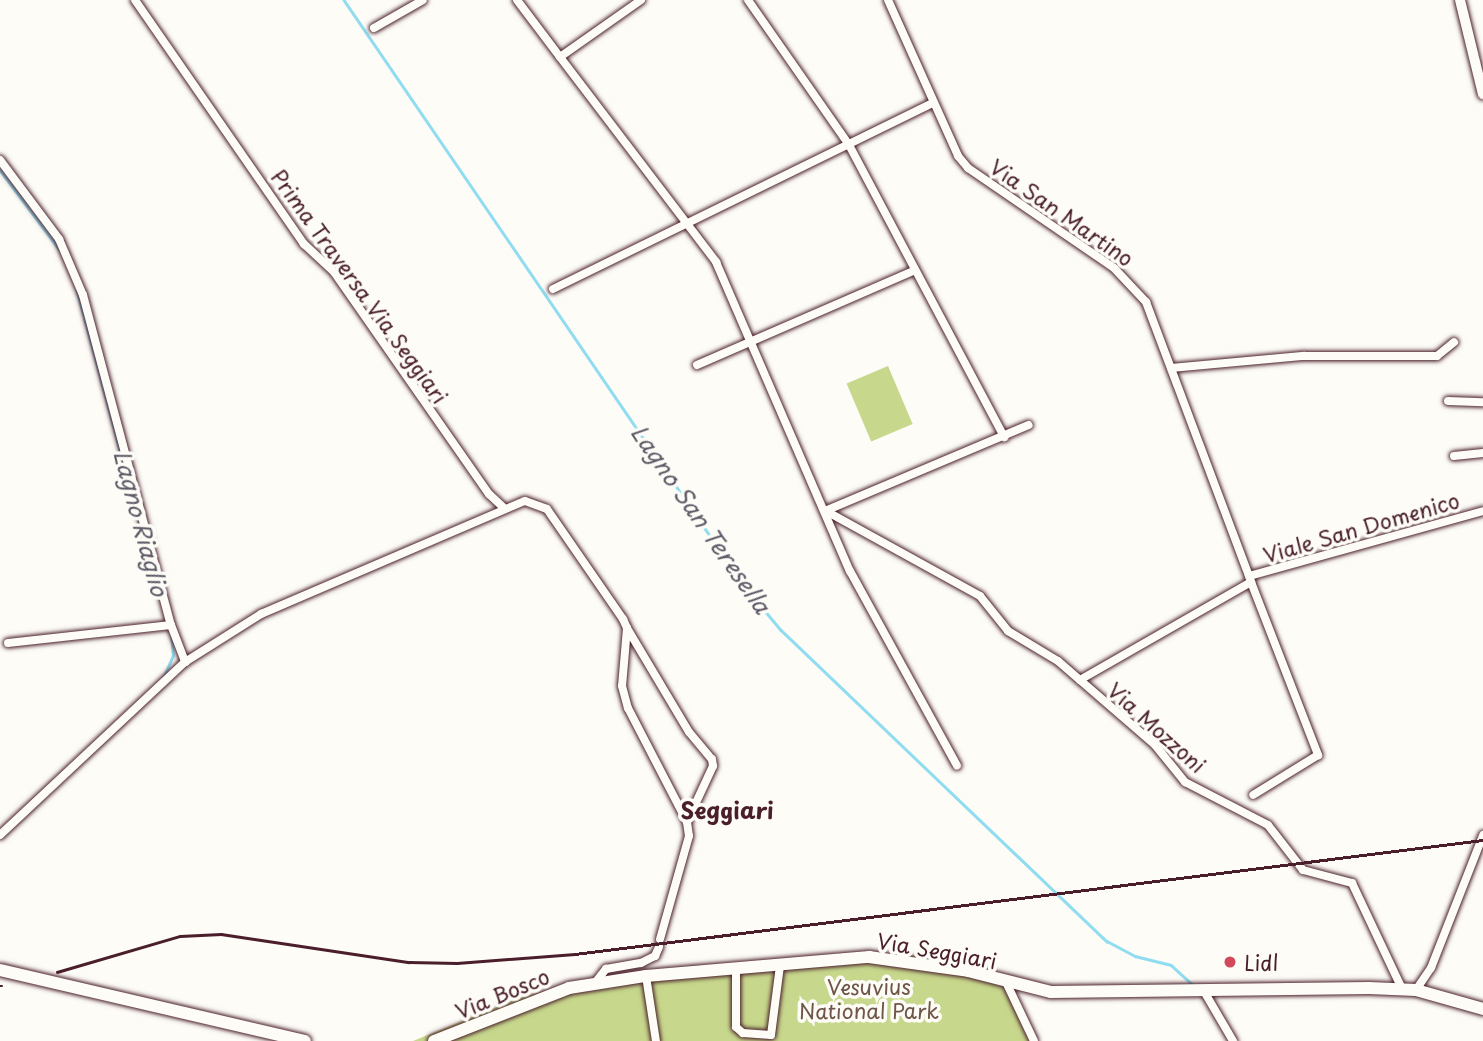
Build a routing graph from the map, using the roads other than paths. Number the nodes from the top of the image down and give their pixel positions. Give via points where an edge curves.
1 (135, 0) edge
2 (422, 0) edge
3 (517, 0) edge
4 (641, 0) edge
5 (748, 0) edge
6 (888, 0) edge
7 (1460, 0) edge
8 (374, 29) dead end
9 (560, 57) junction
10 (1483, 94) edge
11 (933, 103) junction
12 (849, 145) junction
13 (0, 160) edge
14 (686, 224) junction
15 (913, 271) junction
16 (553, 289) dead end
17 (754, 341) junction
18 (1454, 342) dead end
19 (696, 365) dead end
20 (1171, 368) junction
21 (1448, 401) dead end
22 (1483, 402) edge
23 (1029, 425) dead end
24 (1004, 437) junction
25 (1483, 453) edge
26 (1454, 456) dead end
27 (502, 507) junction
28 (825, 511) junction
29 (1483, 512) edge
30 (1250, 579) junction
31 (171, 625) junction
32 (627, 628) junction
33 (8, 643) dead end
34 (185, 662) junction
35 (1080, 680) junction
36 (957, 766) dead end
37 (1253, 795) dead end
38 (687, 822) junction
39 (0, 835) edge
40 (1483, 835) edge
41 (628, 965) junction
42 (780, 966) junction
43 (0, 970) edge
44 (736, 971) junction
45 (646, 976) junction
46 (622, 980) junction
47 (1006, 982) junction
48 (594, 983) junction
49 (1402, 989) junction
50 (1416, 990) junction
51 (1205, 993) junction
52 (1483, 1009) edge
53 (278, 1038) edge
54 (436, 1040) edge
55 (304, 1041) edge
56 (424, 1041) edge
57 (656, 1041) edge
58 (1034, 1041) edge
59 (1233, 1041) edge

1 - 27 street, Prima Traversa Via Seggiari via 304,244 338,278
2 - 8 street
3 - 9 street
4 - 9 street
5 - 12 street
6 - 11 street, Via San Martino
7 - 10 street
9 - 14 street
11 - 12 street
11 - 20 street, Via San Martino via 968,168 1133,284 1146,302
12 - 14 street
12 - 15 street
13 - 31 street via 59,239 83,295
14 - 16 street
14 - 17 street via 716,262
15 - 17 street
15 - 24 street
17 - 19 street
17 - 28 street
18 - 20 street via 1437,356 1304,356
20 - 30 street, Via San Martino
21 - 22 street
23 - 24 street
24 - 28 street
25 - 26 street
27 - 32 street via 525,500 547,509
27 - 34 street via 261,614
28 - 35 street via 981,596 1007,631 1058,661
28 - 36 street via 850,571
29 - 30 street, Viale San Domenico
30 - 35 street, Via Mozzoni
30 - 37 street, Via San Martino via 1318,755
31 - 33 street
31 - 34 street
32 - 38 street via 621,678 628,708
32 - 38 street via 690,732 712,759 713,766
34 - 39 street
35 - 49 street, Via Mozzoni via 1155,745 1185,782 1268,825 1303,870 1352,883
38 - 41 street via 688,836 655,956
40 - 50 street via 1431,968
41 - 46 street
41 - 48 street via 606,969
42 - 44 main road, Via Seggiari
42 - 44 street via 771,1035 743,1033 736,1027
42 - 47 main road, Via Seggiari via 869,957 968,971
43 - 53 main road
44 - 45 main road, Via Seggiari
45 - 46 main road, Via Seggiari
45 - 57 street
46 - 48 main road, Via Bosco
47 - 51 main road, Via Seggiari via 1051,992
47 - 58 street
48 - 54 main road, Via Bosco via 544,994
49 - 50 main road, Via Seggiari
49 - 51 main road, Via Seggiari
50 - 52 main road, Via Seggiari
51 - 59 street
53 - 55 main road
54 - 56 main road, Via Bosco

